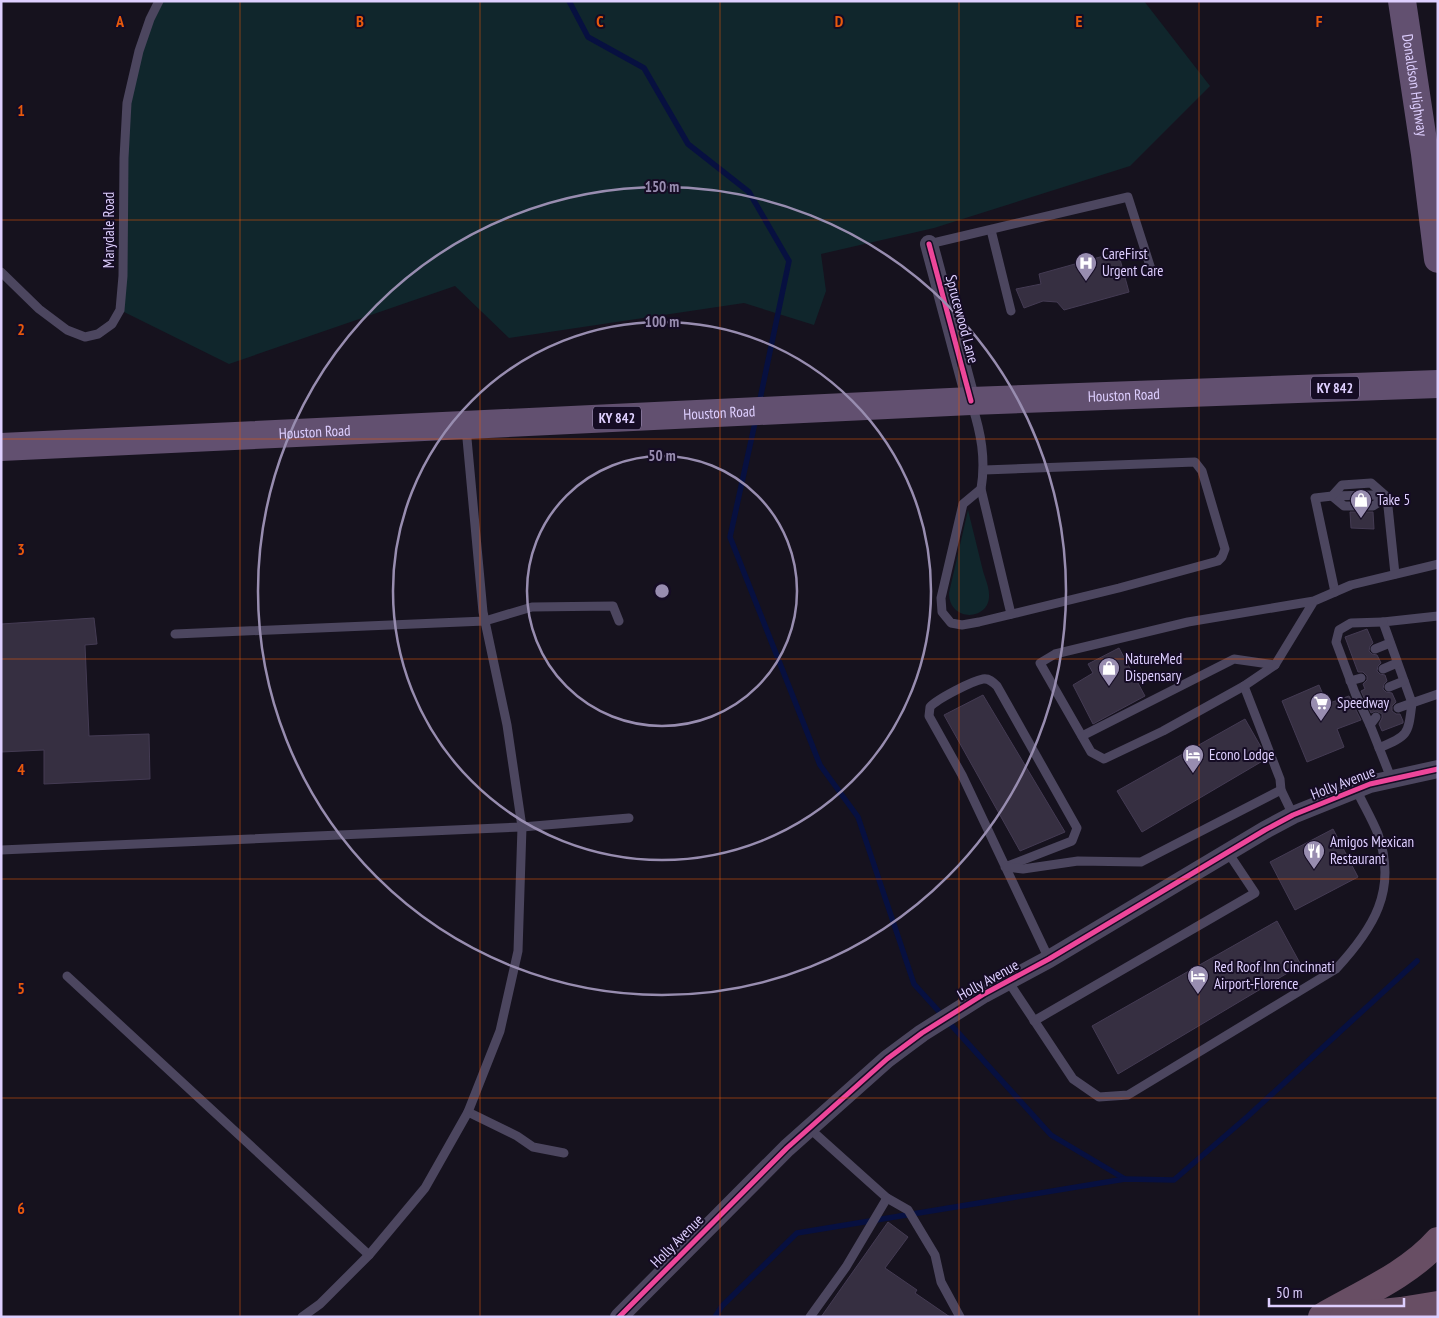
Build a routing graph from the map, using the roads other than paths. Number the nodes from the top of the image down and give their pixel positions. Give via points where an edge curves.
1 (159, 1) edge
2 (1402, 1) edge
3 (991, 230) junction
4 (929, 244) joint
5 (1438, 259) edge
6 (1151, 269) dead end
7 (1, 272) edge
8 (1011, 311) dead end
9 (1438, 384) edge
10 (971, 401) junction
11 (465, 426) junction
12 (1, 447) edge
13 (984, 470) junction
14 (981, 489) junction
15 (1332, 496) junction
16 (1387, 497) junction
17 (1438, 564) edge
18 (1395, 574) junction
19 (1335, 592) junction
20 (1314, 601) junction
21 (1011, 614) junction
22 (1438, 616) edge
23 (485, 621) junction
24 (619, 621) dead end
25 (1383, 622) junction
26 (175, 634) dead end
27 (1390, 643) junction
28 (1375, 649) dead end
29 (1353, 658) dead end
30 (1343, 662) junction
31 (1398, 663) junction
32 (1274, 666) junction
33 (1383, 669) dead end
34 (1360, 678) dead end
35 (1404, 681) junction
36 (1350, 682) junction
37 (1244, 686) junction
38 (1390, 687) dead end
39 (1438, 694) edge
40 (1412, 703) junction
41 (1398, 708) dead end
42 (1376, 717) dead end
43 (1370, 725) junction
44 (1082, 736) junction
45 (1379, 748) junction
46 (1438, 769) edge
47 (1391, 778) junction
48 (1356, 789) junction
49 (1281, 790) junction
50 (1293, 815) junction
51 (629, 818) dead end
52 (522, 827) junction
53 (1, 850) edge
54 (1227, 852) junction
55 (1005, 867) junction
56 (1049, 959) junction
57 (67, 976) dead end
58 (1008, 981) junction
59 (1034, 1021) junction
60 (468, 1112) junction
61 (809, 1128) junction
62 (564, 1153) dead end
63 (887, 1198) junction
64 (1438, 1241) edge
65 (369, 1255) junction
66 (1438, 1305) edge
67 (302, 1317) edge
68 (619, 1317) edge
69 (810, 1317) edge
70 (960, 1317) edge
71 (1322, 1317) edge
72 (1344, 1317) edge

1 - 7 lane, Marydale Road via 139,51 127,103 123,276 120,310 112,324 98,334 85,337 67,330 39,309
2 - 5 main road, Donaldson Highway
3 - 4 lane
3 - 6 lane via 1128,197
3 - 8 lane
4 - 10 street, Sprucewood Lane
9 - 10 main road, Houston Road / KY 842
10 - 11 main road, Houston Road / KY 842
10 - 13 lane via 981,435
11 - 12 main road, Houston Road / KY 842
11 - 23 lane
13 - 14 lane
13 - 21 lane via 1195,462 1201,467 1225,549 1218,561
14 - 21 lane
14 - 21 lane via 963,504 941,598 942,612 951,623 962,625
15 - 16 lane via 1344,506 1372,506
15 - 16 lane via 1342,485 1371,483
15 - 19 lane via 1315,498
16 - 18 lane
17 - 18 lane
18 - 19 lane via 1351,584
19 - 20 lane
20 - 32 lane
20 - 44 lane via 1188,622 1055,654 1040,663
22 - 25 lane
23 - 24 lane via 532,607 612,606
23 - 26 lane
23 - 52 lane via 507,725
25 - 27 lane
25 - 30 lane via 1350,623 1339,630 1336,642
27 - 28 lane
27 - 31 lane
29 - 30 lane
30 - 36 lane
31 - 33 lane
31 - 35 lane
32 - 37 lane
32 - 44 lane via 1234,659
34 - 36 lane
35 - 38 lane
35 - 40 lane
36 - 43 lane
37 - 44 lane via 1104,759 1092,752
37 - 49 lane
39 - 40 lane
40 - 41 lane
40 - 45 lane via 1407,733
42 - 43 lane
43 - 45 lane
45 - 47 lane
46 - 47 street, Holly Avenue
47 - 48 street, Holly Avenue
48 - 50 street, Holly Avenue
48 - 59 lane via 1378,834 1386,870 1379,910 1358,945 1336,969 1128,1095 1099,1097 1073,1079
49 - 50 lane
49 - 55 lane via 1141,862 1078,861 1024,869
50 - 54 street, Holly Avenue
51 - 52 lane
52 - 53 lane
52 - 60 lane via 518,951 500,1031
54 - 56 street, Holly Avenue
54 - 59 lane via 1255,893
55 - 55 lane via 962,775 929,716 930,707 936,700 982,679 997,686 1077,828 1072,840
55 - 56 lane
56 - 58 street, Holly Avenue
57 - 65 lane
58 - 59 lane
58 - 61 street, Holly Avenue via 922,1033 887,1059
60 - 62 lane via 533,1146
60 - 65 lane via 424,1188
61 - 63 lane
61 - 68 street, Holly Avenue
63 - 69 lane via 846,1267
63 - 70 lane via 908,1210 935,1255 941,1282
64 - 71 highway via 1408,1267
65 - 67 lane via 320,1304
66 - 72 highway

